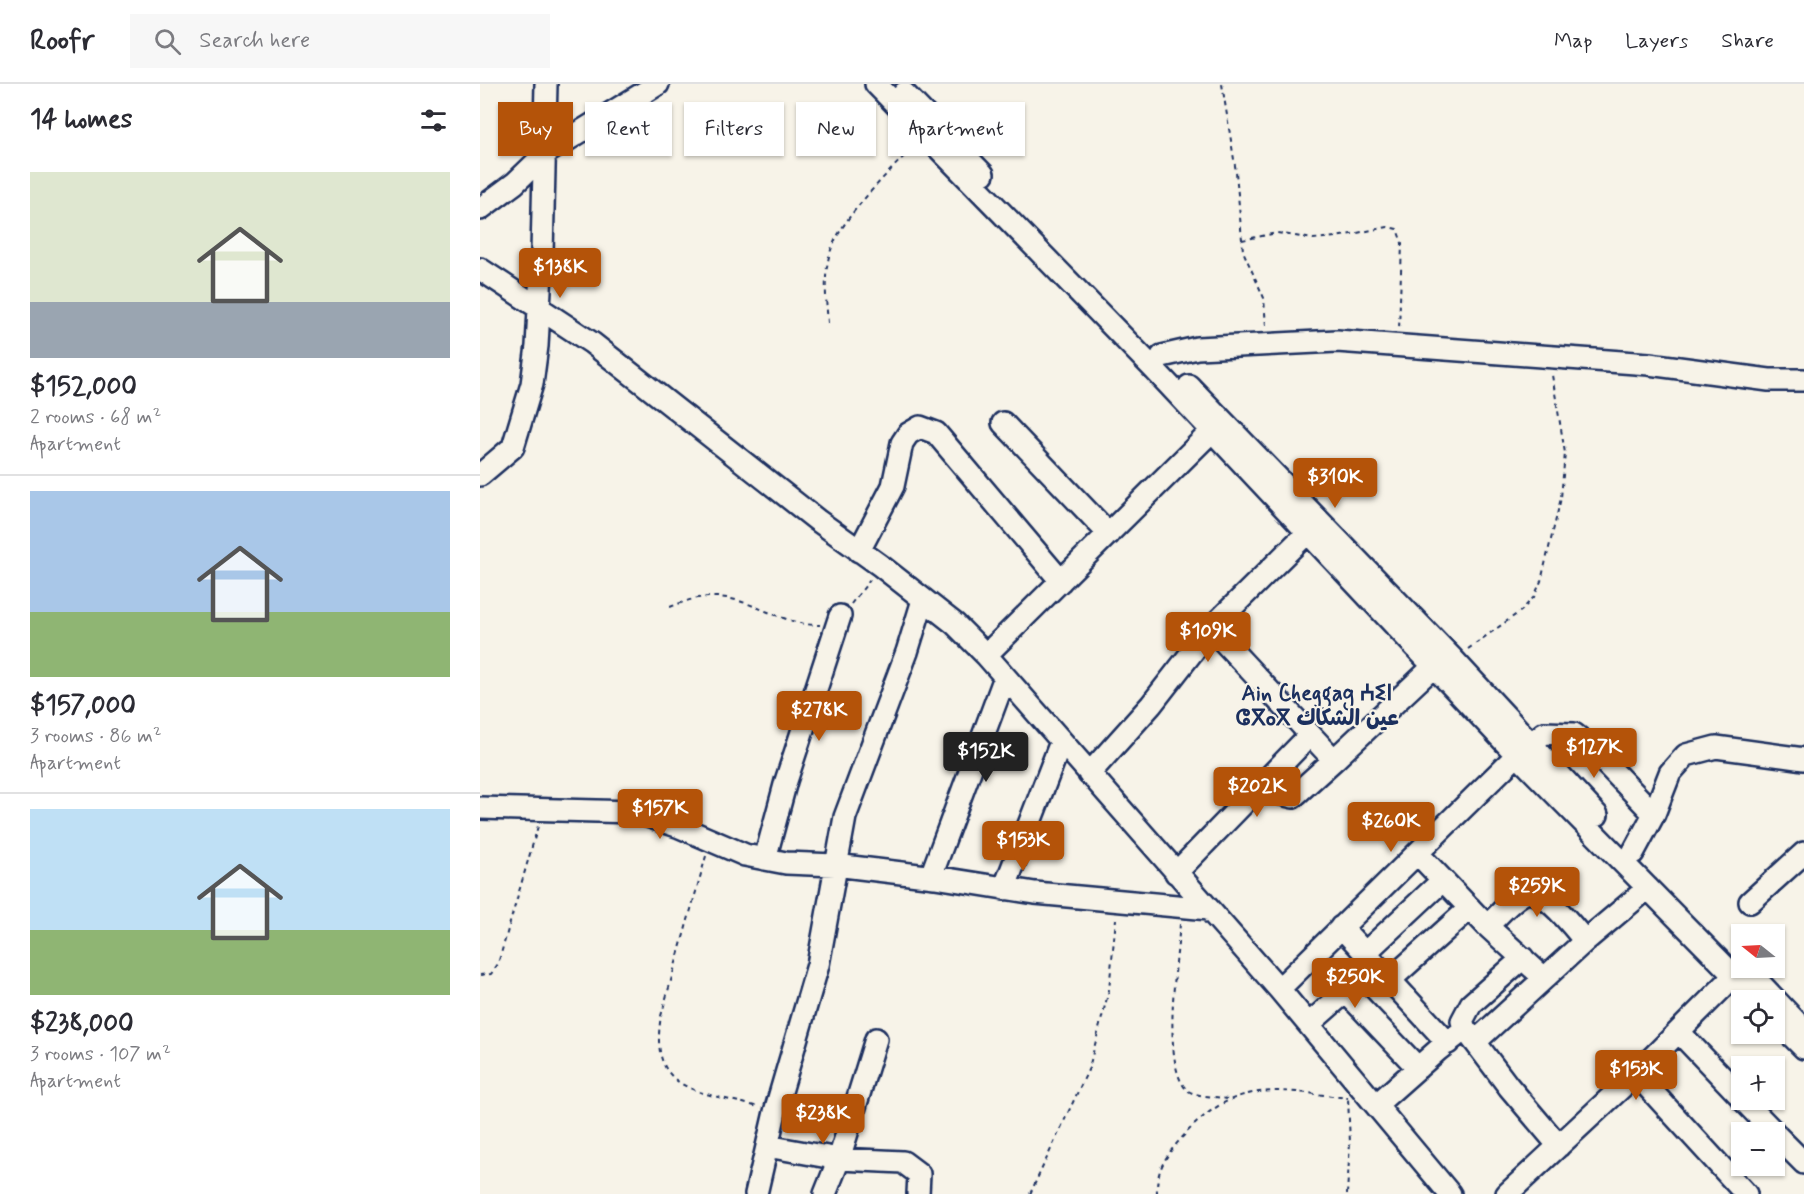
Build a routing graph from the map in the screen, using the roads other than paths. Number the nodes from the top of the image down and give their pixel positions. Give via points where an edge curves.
1 (546, 84) edge
2 (658, 84) edge
3 (876, 84) edge
4 (895, 84) edge
5 (546, 102) edge
6 (573, 136) edge
7 (543, 156) edge
8 (546, 156) edge
9 (480, 209) edge
10 (480, 269) edge
11 (540, 307) junction
12 (1162, 356) junction
13 (1804, 380) edge
14 (1003, 423) dead end
15 (1217, 425) junction
16 (480, 475) edge
17 (1307, 533) junction
18 (1109, 534) junction
19 (859, 551) junction
20 (1061, 581) junction
21 (923, 600) junction
22 (840, 616) road end
23 (1211, 628) junction
24 (986, 655) junction
25 (1433, 667) junction
26 (1005, 677) junction
27 (1310, 735) junction
28 (1061, 742) junction
29 (1523, 749) junction
30 (1804, 759) edge
31 (1334, 760) junction
32 (1089, 774) junction
33 (1267, 779) junction
34 (480, 808) edge
35 (1654, 814) junction
36 (1633, 853) junction
37 (1804, 853) edge
38 (1418, 854) junction
39 (765, 860) junction
40 (835, 864) junction
41 (1176, 873) junction
42 (930, 876) junction
43 (1443, 880) junction
44 (1648, 888) junction
45 (1004, 889) junction
46 (1750, 902) dead end
47 (1470, 908) junction
48 (1209, 909) junction
49 (1487, 926) junction
50 (1341, 927) junction
51 (1585, 940) junction
52 (1523, 958) junction
53 (1370, 959) junction
54 (1731, 959) edge
55 (1731, 961) edge
56 (1544, 978) junction
57 (1731, 978) edge
58 (1749, 978) edge
59 (1390, 981) junction
60 (1279, 989) junction
61 (1346, 991) junction
62 (1309, 1024) junction
63 (1785, 1029) edge
64 (1804, 1030) edge
65 (1679, 1032) junction
66 (1470, 1036) junction
67 (876, 1040) dead end
68 (1448, 1044) junction
69 (1804, 1048) edge
70 (1418, 1068) junction
71 (1636, 1074) junction
72 (1731, 1087) edge
73 (1376, 1105) junction
74 (1752, 1110) edge
75 (1764, 1122) edge
76 (1785, 1144) edge
77 (767, 1146) junction
78 (1559, 1146) junction
79 (839, 1159) junction
80 (1804, 1163) edge
81 (756, 1194) edge
82 (825, 1194) edge
83 (918, 1194) edge
84 (1450, 1194) edge
85 (1507, 1194) edge
86 (1745, 1194) edge

1 - 5 street
2 - 6 street
3 - 15 street
4 - 12 street
7 - 9 street
8 - 11 street
10 - 11 street
11 - 16 street via 532,384 519,435 504,458
11 - 19 street
12 - 13 street via 1197,348 1337,341
12 - 15 street
14 - 18 street
15 - 17 street
15 - 18 street
15 - 29 street via 1452,658
17 - 23 street
17 - 25 street
18 - 20 street
19 - 20 street via 893,486 902,443 920,427 936,433
19 - 21 street
20 - 24 street
21 - 24 street
21 - 40 street via 845,817
22 - 39 street via 786,781
23 - 27 street
23 - 32 street via 1151,705
24 - 26 street
25 - 29 street
25 - 31 street
26 - 28 street
26 - 42 street
27 - 31 street
27 - 33 street
28 - 32 street
28 - 45 street
29 - 35 street via 1544,733 1574,734
29 - 36 street
29 - 38 street
29 - 44 street
30 - 35 street via 1716,747 1686,755 1670,773
31 - 33 street via 1293,797 1281,794
32 - 41 street
33 - 41 street
34 - 39 street via 635,812
35 - 36 street
36 - 54 street
37 - 46 street
38 - 43 street
38 - 50 street
39 - 40 street
40 - 42 street
40 - 77 street via 818,965
41 - 48 street
42 - 45 street
43 - 47 street
43 - 53 street
44 - 51 street
44 - 55 street
45 - 48 street
47 - 49 street
47 - 59 street
48 - 60 street
49 - 51 street via 1523,894 1536,894 1548,901
49 - 52 street
50 - 53 street
50 - 60 street
51 - 56 street
52 - 56 street
52 - 66 street via 1471,1004 1462,1021
53 - 59 street
53 - 61 street
56 - 66 street
57 - 65 street
58 - 64 street
59 - 68 street
60 - 62 street
61 - 62 street
61 - 70 street
62 - 73 street
63 - 69 street
65 - 71 street
65 - 72 street
66 - 68 street
66 - 78 street
67 - 79 street
68 - 70 street
70 - 73 street
71 - 78 street
71 - 86 street
73 - 84 street
74 - 75 street
76 - 80 street
77 - 79 street
77 - 81 street
78 - 85 street
79 - 82 street
79 - 83 street via 911,1165 919,1174

